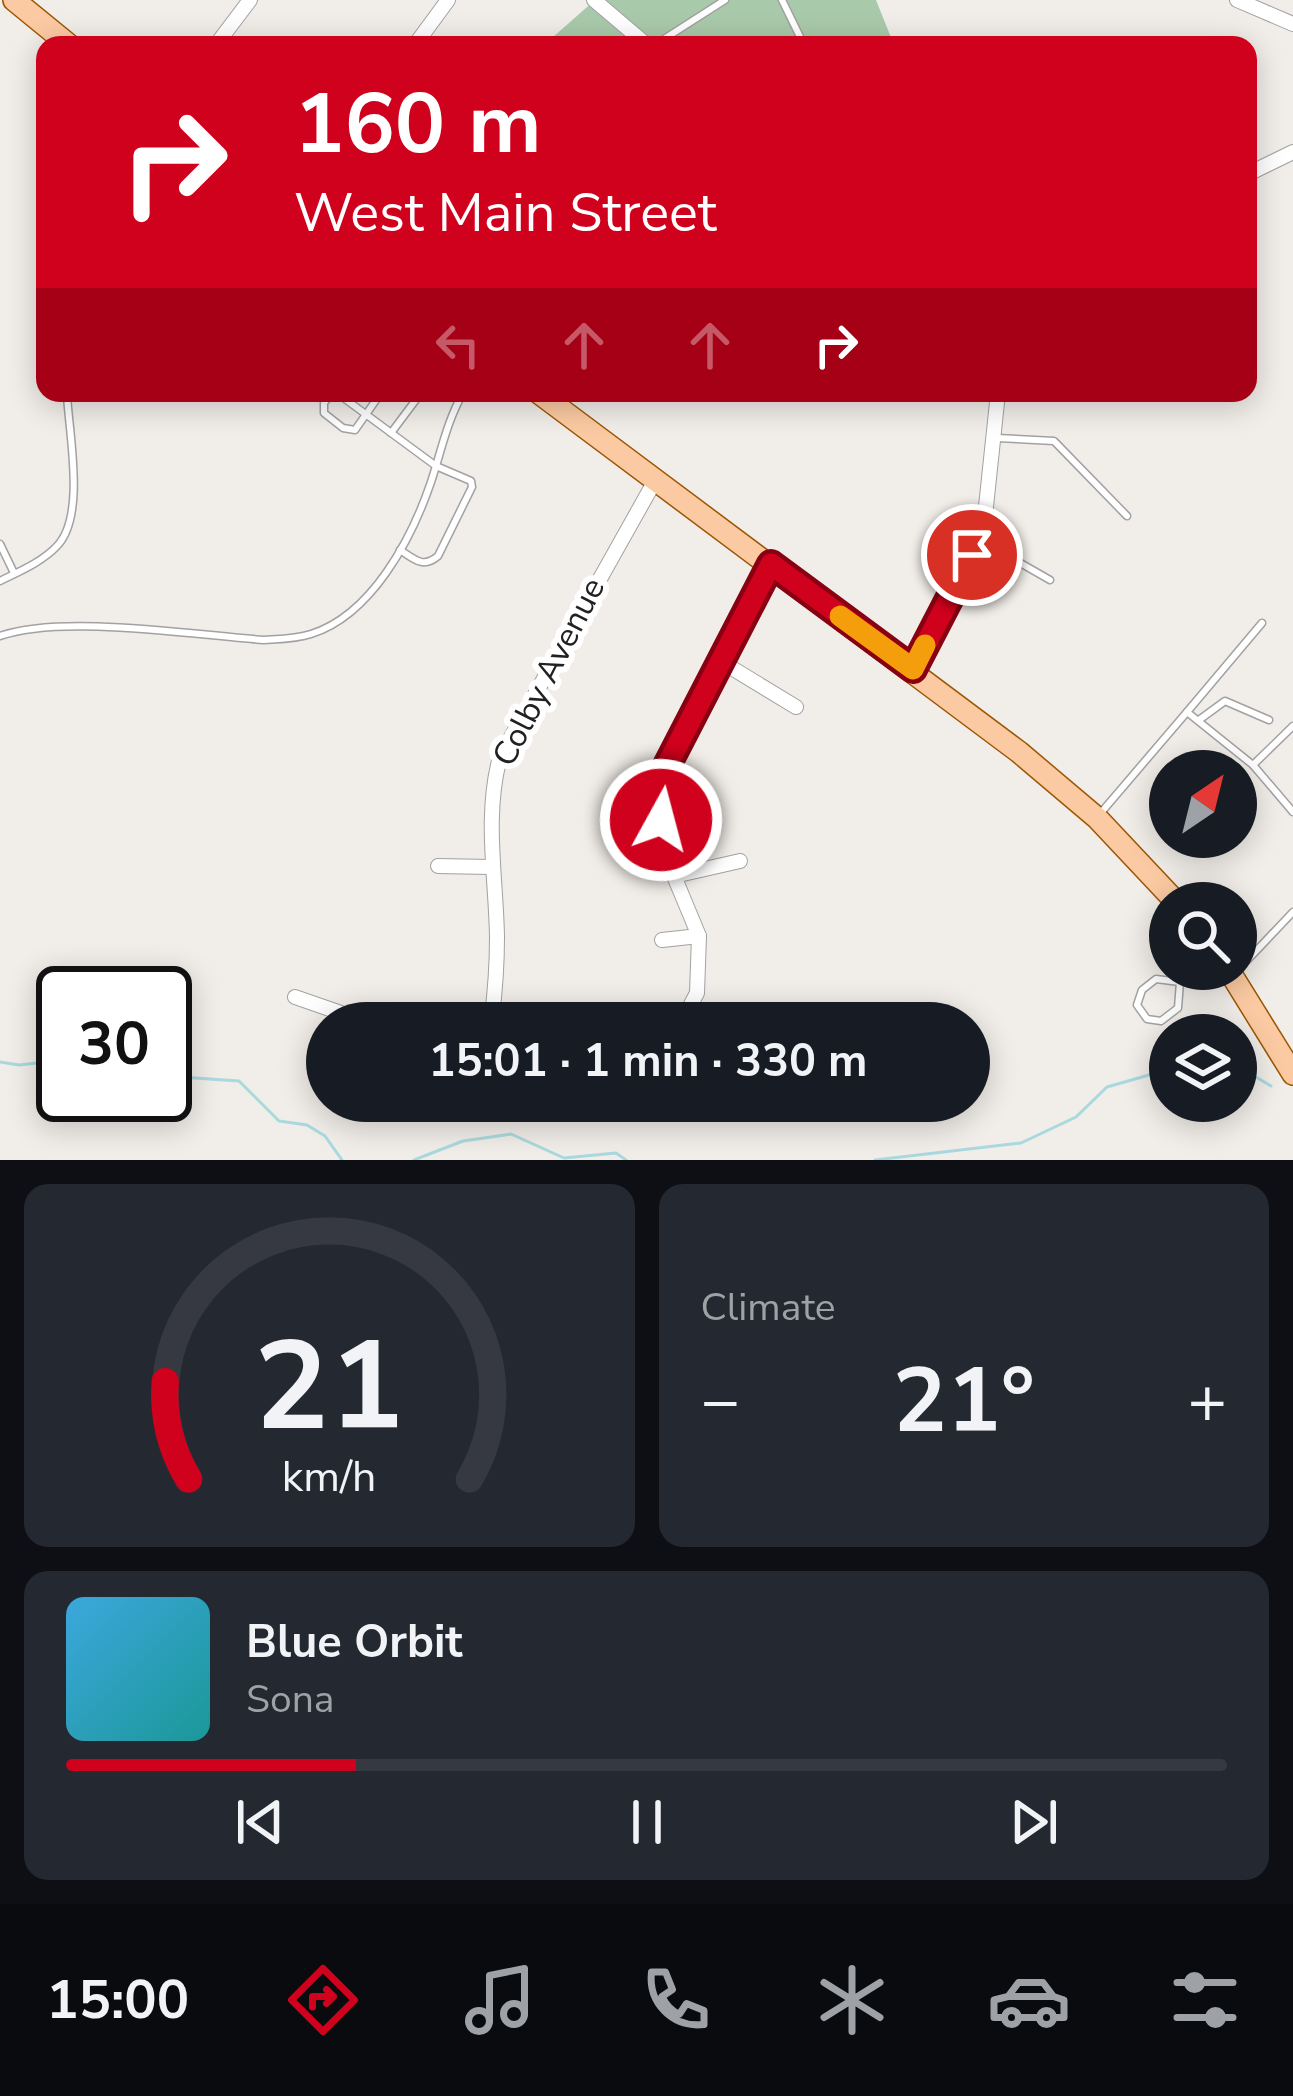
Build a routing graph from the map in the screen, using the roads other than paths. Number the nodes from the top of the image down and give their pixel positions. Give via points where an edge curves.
1 (14, 0) edge
2 (250, 0) edge
3 (448, 0) edge
4 (594, 0) edge
5 (725, 0) edge
6 (782, 0) edge
7 (1237, 0) edge
8 (1293, 24) edge
9 (58, 36) edge
10 (223, 36) edge
11 (422, 36) edge
12 (636, 36) edge
13 (667, 36) edge
14 (800, 36) edge
15 (1293, 152) edge
16 (1257, 170) edge
17 (67, 402) edge
18 (326, 402) edge
19 (347, 402) edge
20 (374, 402) edge
21 (414, 402) edge
22 (460, 402) edge
23 (551, 402) edge
24 (997, 402) edge
25 (365, 414) junction
26 (391, 433) junction
27 (994, 438) junction
28 (436, 466) junction
29 (656, 479) junction
30 (1127, 516) dead end
31 (981, 528) junction
32 (0, 544) edge
33 (399, 549) junction
34 (771, 564) junction
35 (14, 574) junction
36 (1050, 580) dead end
37 (0, 581) edge
38 (1262, 623) dead end
39 (0, 634) edge
40 (722, 662) junction
41 (913, 669) junction
42 (796, 706) dead end
43 (1187, 712) junction
44 (1199, 720) junction
45 (1269, 720) dead end
46 (1293, 726) edge
47 (1235, 750) edge
48 (1257, 761) edge
49 (1257, 770) edge
50 (1293, 812) edge
51 (1097, 818) junction
52 (740, 861) dead end
53 (438, 866) dead end
54 (491, 867) junction
55 (674, 876) junction
56 (1157, 882) edge
57 (1293, 912) edge
58 (699, 936) junction
59 (662, 940) dead end
60 (1257, 946) edge
61 (1180, 982) joint
62 (1241, 990) edge
63 (295, 997) dead end
64 (309, 1002) edge
65 (492, 1002) edge
66 (692, 1002) edge
67 (1293, 1074) edge

1 - 9 main road
2 - 10 street
3 - 11 street
4 - 12 street
5 - 13 lane
6 - 14 lane
7 - 8 street
15 - 16 street
17 - 35 lane via 69,527 56,548
18 - 25 lane via 325,413 343,428 355,430
19 - 25 lane
20 - 25 lane
21 - 26 lane
22 - 28 lane
23 - 29 main road
24 - 27 street
25 - 26 lane
26 - 28 lane
27 - 30 lane via 1054,441
27 - 31 street
28 - 33 lane
28 - 33 lane via 472,487 429,564
29 - 34 main road
29 - 54 street, Colby Avenue via 500,757
31 - 36 lane
31 - 41 street
32 - 35 lane
33 - 39 lane via 356,608 293,639 55,626
34 - 40 street
34 - 41 main road
35 - 37 lane
38 - 43 lane
40 - 42 street
40 - 55 street via 660,779
41 - 51 main road
43 - 44 lane
43 - 51 lane
44 - 45 lane via 1225,701
44 - 47 lane
46 - 48 lane
49 - 50 lane
51 - 56 main road
52 - 55 street
53 - 54 street
54 - 65 street, Colby Avenue
55 - 58 street
57 - 60 lane
58 - 59 street
58 - 66 street
61 - 61 lane via 1156,980 1142,990 1137,1005 1147,1019 1161,1021 1178,1008
62 - 67 main road
63 - 64 street

